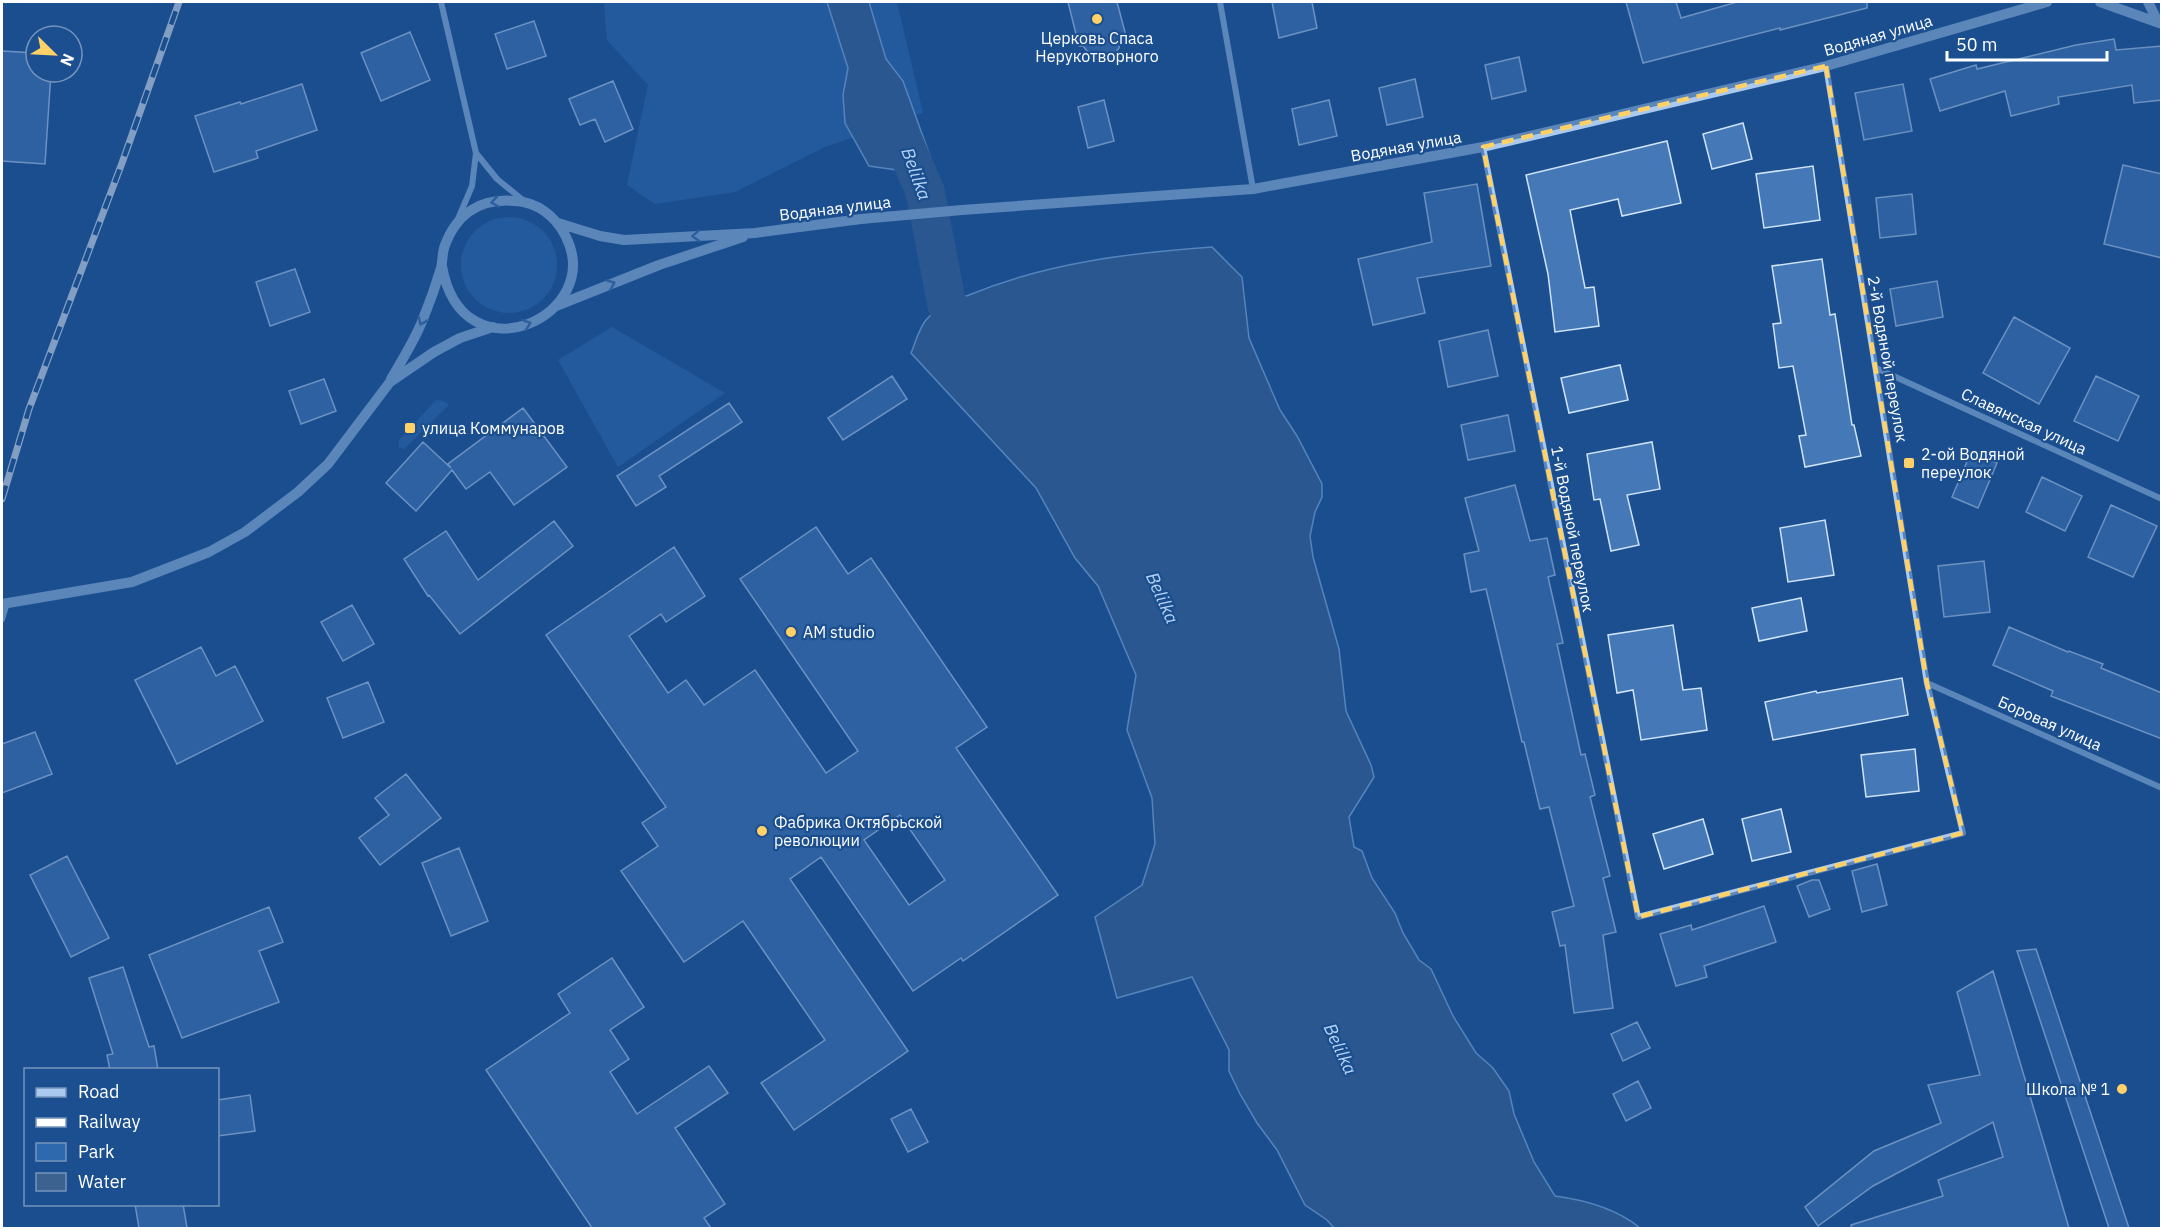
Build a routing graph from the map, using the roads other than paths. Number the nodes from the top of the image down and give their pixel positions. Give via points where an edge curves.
1 (441, 2) edge
2 (1220, 2) edge
3 (2047, 2) edge
4 (2100, 2) edge
5 (2148, 2) edge
6 (2160, 23) edge
7 (1826, 66) junction
8 (1483, 147) junction
9 (476, 153) junction
10 (1253, 189) junction
11 (525, 201) junction
12 (456, 224) junction
13 (558, 224) junction
14 (755, 233) junction
15 (442, 266) junction
16 (556, 306) junction
17 (493, 327) junction
18 (1876, 368) junction
19 (390, 382) junction
20 (2162, 499) edge
21 (4, 603) edge
22 (2, 619) edge
23 (1927, 683) junction
24 (2162, 788) edge
25 (1963, 833) joint

1 - 9 street
2 - 10 street
3 - 7 street, Водяная улица
4 - 6 street
5 - 6 street
7 - 8 street, Водяная улица
7 - 18 street, 2-й Водяной переулок
8 - 10 street, Водяная улица
8 - 25 street, 1-й Водяной переулок via 1638,917
9 - 11 street via 497,179
9 - 12 street via 472,186
10 - 14 street, Водяная улица via 962,210
11 -> 12 street via 481,204
11 - 13 street via 545,211
12 - 15 street via 444,246
14 -> 13 street via 624,240
13 - 16 street via 571,255 571,273
16 -> 14 street via 659,265
15 - 17 street via 445,285 455,303 471,319
15 -> 19 street via 422,321
17 -> 16 street via 526,326
17 - 19 street via 460,338
18 - 20 street, Славянская улица
18 - 23 street, 2-й Водяной переулок
19 - 21 street via 328,464 245,532 209,552 132,582
21 - 22 street
23 - 24 street, Боровая улица
23 - 25 street, 2-й Водяной переулок

